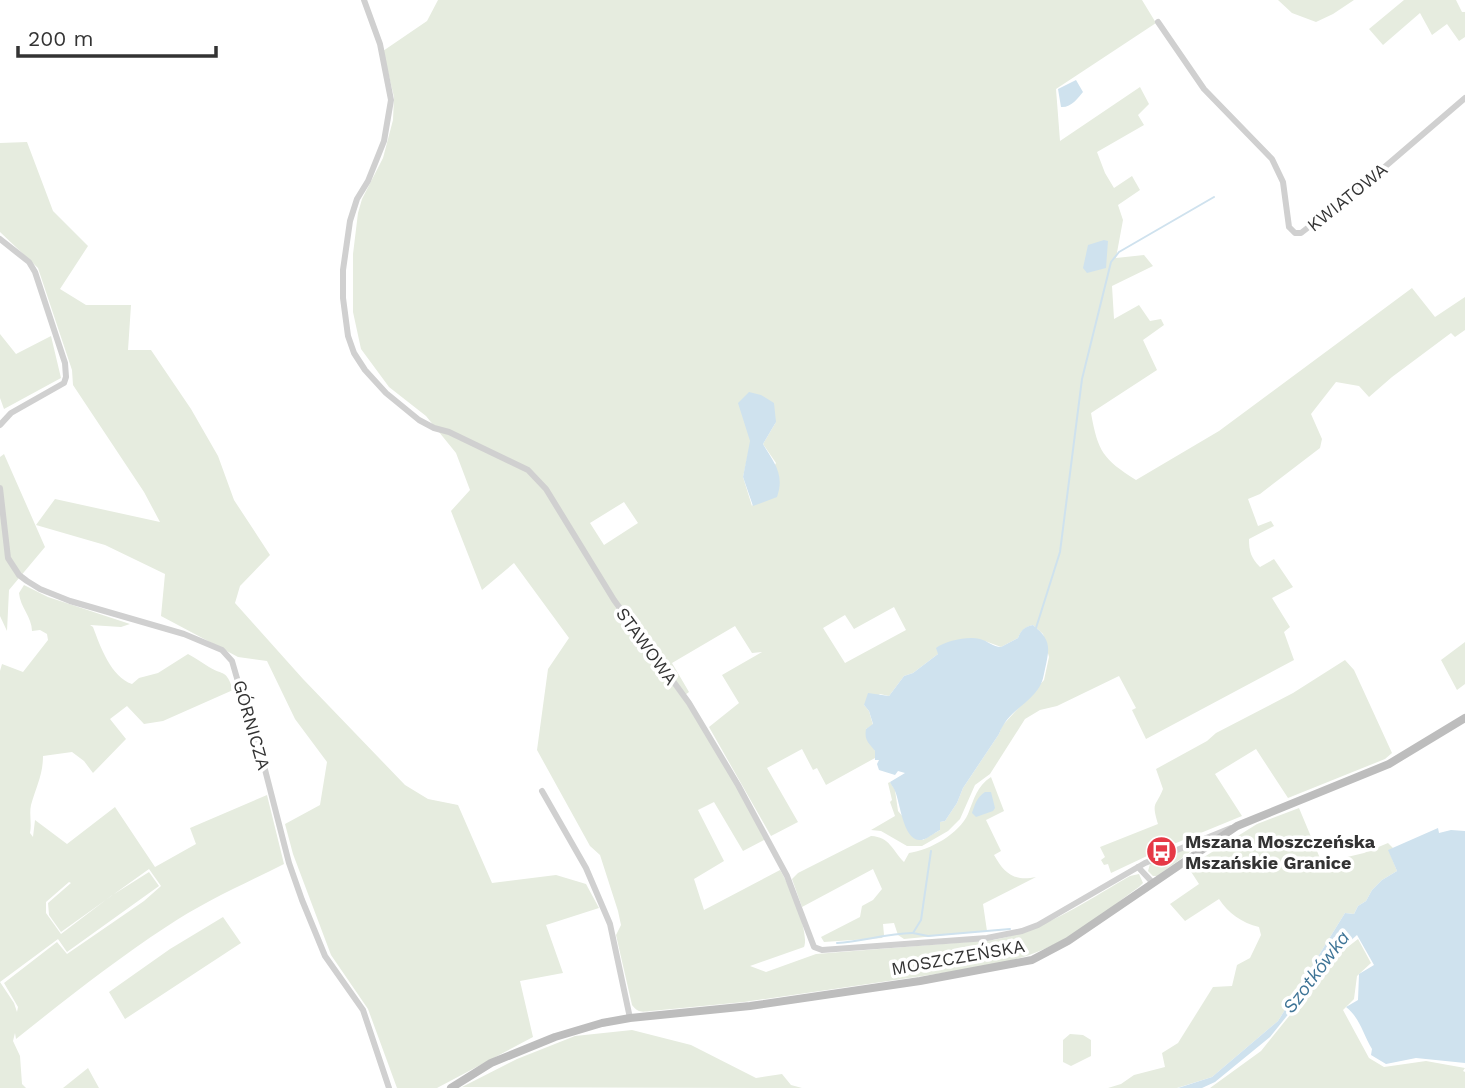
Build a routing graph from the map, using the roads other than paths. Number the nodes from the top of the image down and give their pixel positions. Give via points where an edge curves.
1 (364, 0) edge
2 (1158, 22) dead end
3 (1465, 98) edge
4 (0, 239) edge
5 (0, 425) edge
6 (0, 488) edge
7 (1465, 718) edge
8 (541, 791) dead end
9 (1237, 827) junction
10 (1138, 867) junction
11 (1153, 883) junction
12 (630, 1018) junction
13 (389, 1088) edge
14 (451, 1088) edge

1 - 10 street, STAWOWA via 380,44 391,100 384,141 350,221 343,298 354,353 386,393 419,421 528,470 546,489 614,600 689,703 738,785 787,876 814,947 1008,935 1038,925
2 - 3 street, KWIATOWA via 1204,89 1272,159 1283,182 1295,233 1350,195
4 - 5 street via 35,272 66,377 64,383 11,413
6 - 13 street, GÓRNICZA via 8,558 27,582 70,601 184,634 222,650 232,662 302,900 325,956 363,1010
7 - 9 street, MOSZCZEŃSKA via 1389,764
8 - 12 street via 586,868 610,924
9 - 10 street, STAWOWA
9 - 11 street, MOSZCZEŃSKA
10 - 11 street
11 - 12 street, MOSZCZEŃSKA via 1069,942 1019,964 750,1006
12 - 14 street, MOSZCZEŃSKA via 555,1037 491,1063

